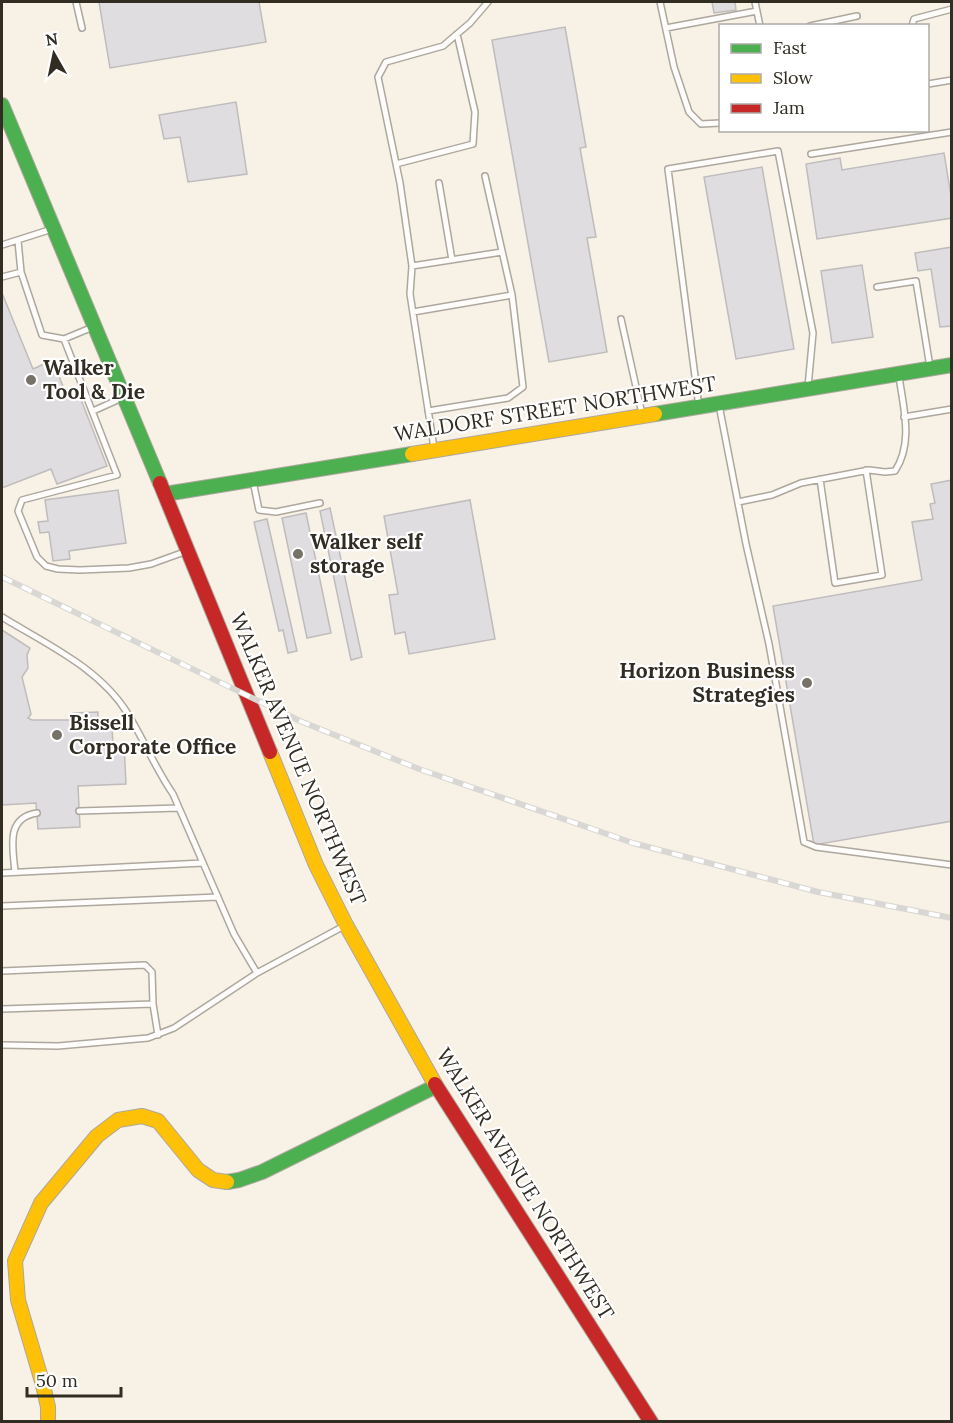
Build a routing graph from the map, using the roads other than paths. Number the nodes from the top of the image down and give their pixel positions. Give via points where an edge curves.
1 (76, 2) edge
2 (488, 2) edge
3 (660, 2) edge
4 (755, 2) edge
5 (951, 9) edge
6 (757, 11) junction
7 (857, 16) dead end
8 (760, 24) edge
9 (819, 24) edge
10 (913, 24) edge
11 (666, 27) junction
12 (82, 28) dead end
13 (457, 34) junction
14 (951, 80) edge
15 (929, 84) edge
16 (2, 105) edge
17 (719, 123) edge
18 (951, 132) edge
19 (811, 154) dead end
20 (396, 164) junction
21 (485, 176) dead end
22 (440, 183) dead end
23 (53, 229) junction
24 (18, 241) junction
25 (2, 245) edge
26 (502, 252) junction
27 (452, 260) junction
28 (412, 266) junction
29 (21, 272) junction
30 (2, 278) edge
31 (877, 287) dead end
32 (512, 295) junction
33 (413, 312) junction
34 (621, 319) dead end
35 (95, 327) junction
36 (64, 339) junction
37 (951, 366) edge
38 (930, 369) junction
39 (898, 374) junction
40 (808, 389) junction
41 (124, 397) junction
42 (719, 404) junction
43 (699, 407) junction
44 (951, 409) edge
45 (93, 411) junction
46 (428, 411) junction
47 (643, 416) junction
48 (904, 417) junction
49 (434, 450) junction
50 (866, 471) junction
51 (820, 479) junction
52 (252, 480) junction
53 (165, 494) junction
54 (738, 502) junction
55 (320, 503) dead end
56 (188, 550) junction
57 (2, 617) edge
58 (179, 807) junction
59 (79, 811) dead end
60 (37, 813) dead end
61 (203, 863) junction
62 (951, 865) edge
63 (15, 872) junction
64 (2, 873) edge
65 (218, 897) junction
66 (2, 906) edge
67 (346, 925) junction
68 (2, 971) edge
69 (257, 973) junction
70 (153, 1004) junction
71 (2, 1009) edge
72 (158, 1035) junction
73 (2, 1045) edge
74 (436, 1086) junction
75 (48, 1422) edge
76 (651, 1422) edge

1 - 12 lane
2 - 13 lane
3 - 11 lane
4 - 6 lane
5 - 10 lane via 914,19
6 - 8 lane
6 - 11 lane
7 - 9 lane
11 - 17 lane via 689,112 701,124
13 - 20 lane via 443,46 386,62 378,77
13 - 20 lane via 475,112 473,144
14 - 15 lane
16 - 23 street, WALKER AVENUE NORTHWEST
18 - 19 lane
20 - 28 lane
21 - 26 lane
22 - 27 lane
23 - 24 lane
23 - 35 street, WALKER AVENUE NORTHWEST
24 - 25 lane
24 - 29 lane
26 - 27 lane
26 - 32 lane
27 - 28 lane
28 - 33 lane
29 - 30 lane
29 - 36 lane via 42,335
31 - 38 lane via 916,281
32 - 33 lane
32 - 46 lane via 523,387 508,398
33 - 46 lane
34 - 47 lane
35 - 36 lane
35 - 41 street, WALKER AVENUE NORTHWEST
36 - 45 lane
37 - 38 street, WALDORF STREET NORTHWEST
38 - 39 street, WALDORF STREET NORTHWEST
39 - 40 street, WALDORF STREET NORTHWEST
39 - 48 lane
40 - 42 street, WALDORF STREET NORTHWEST
40 - 43 lane via 813,333 778,151 668,170
41 - 45 lane
41 - 53 street, WALKER AVENUE NORTHWEST
42 - 43 street, WALDORF STREET NORTHWEST
42 - 54 lane
43 - 47 street, WALDORF STREET NORTHWEST
44 - 48 lane
45 - 56 lane via 117,475 22,500 18,511 37,557 46,566 58,569 107,570 151,564
46 - 49 lane
47 - 49 street, WALDORF STREET NORTHWEST
48 - 50 lane via 906,441 895,471
49 - 52 street, WALDORF STREET NORTHWEST
50 - 51 lane
50 - 51 lane via 882,575 835,584
51 - 54 lane
52 - 53 street, WALDORF STREET NORTHWEST
52 - 55 lane via 259,510 276,512
53 - 56 street, WALKER AVENUE NORTHWEST
54 - 62 lane via 769,644 804,842 816,847
56 - 67 street, WALKER AVENUE NORTHWEST via 296,818
57 - 58 lane via 84,667 109,689 127,713
58 - 59 lane
58 - 61 lane
60 - 63 lane via 24,816 15,827
61 - 63 lane
61 - 65 lane
63 - 64 lane
65 - 66 lane
65 - 69 lane
67 - 69 lane
67 - 74 street, WALKER AVENUE NORTHWEST
68 - 70 lane via 145,965 152,972
69 - 72 lane
70 - 71 lane
70 - 72 lane
72 - 73 lane via 58,1046
74 - 75 street via 239,1180 213,1180 198,1170 158,1121 142,1116 118,1120 98,1136 41,1203 15,1261 18,1300 43,1385
74 - 76 street, WALKER AVENUE NORTHWEST

